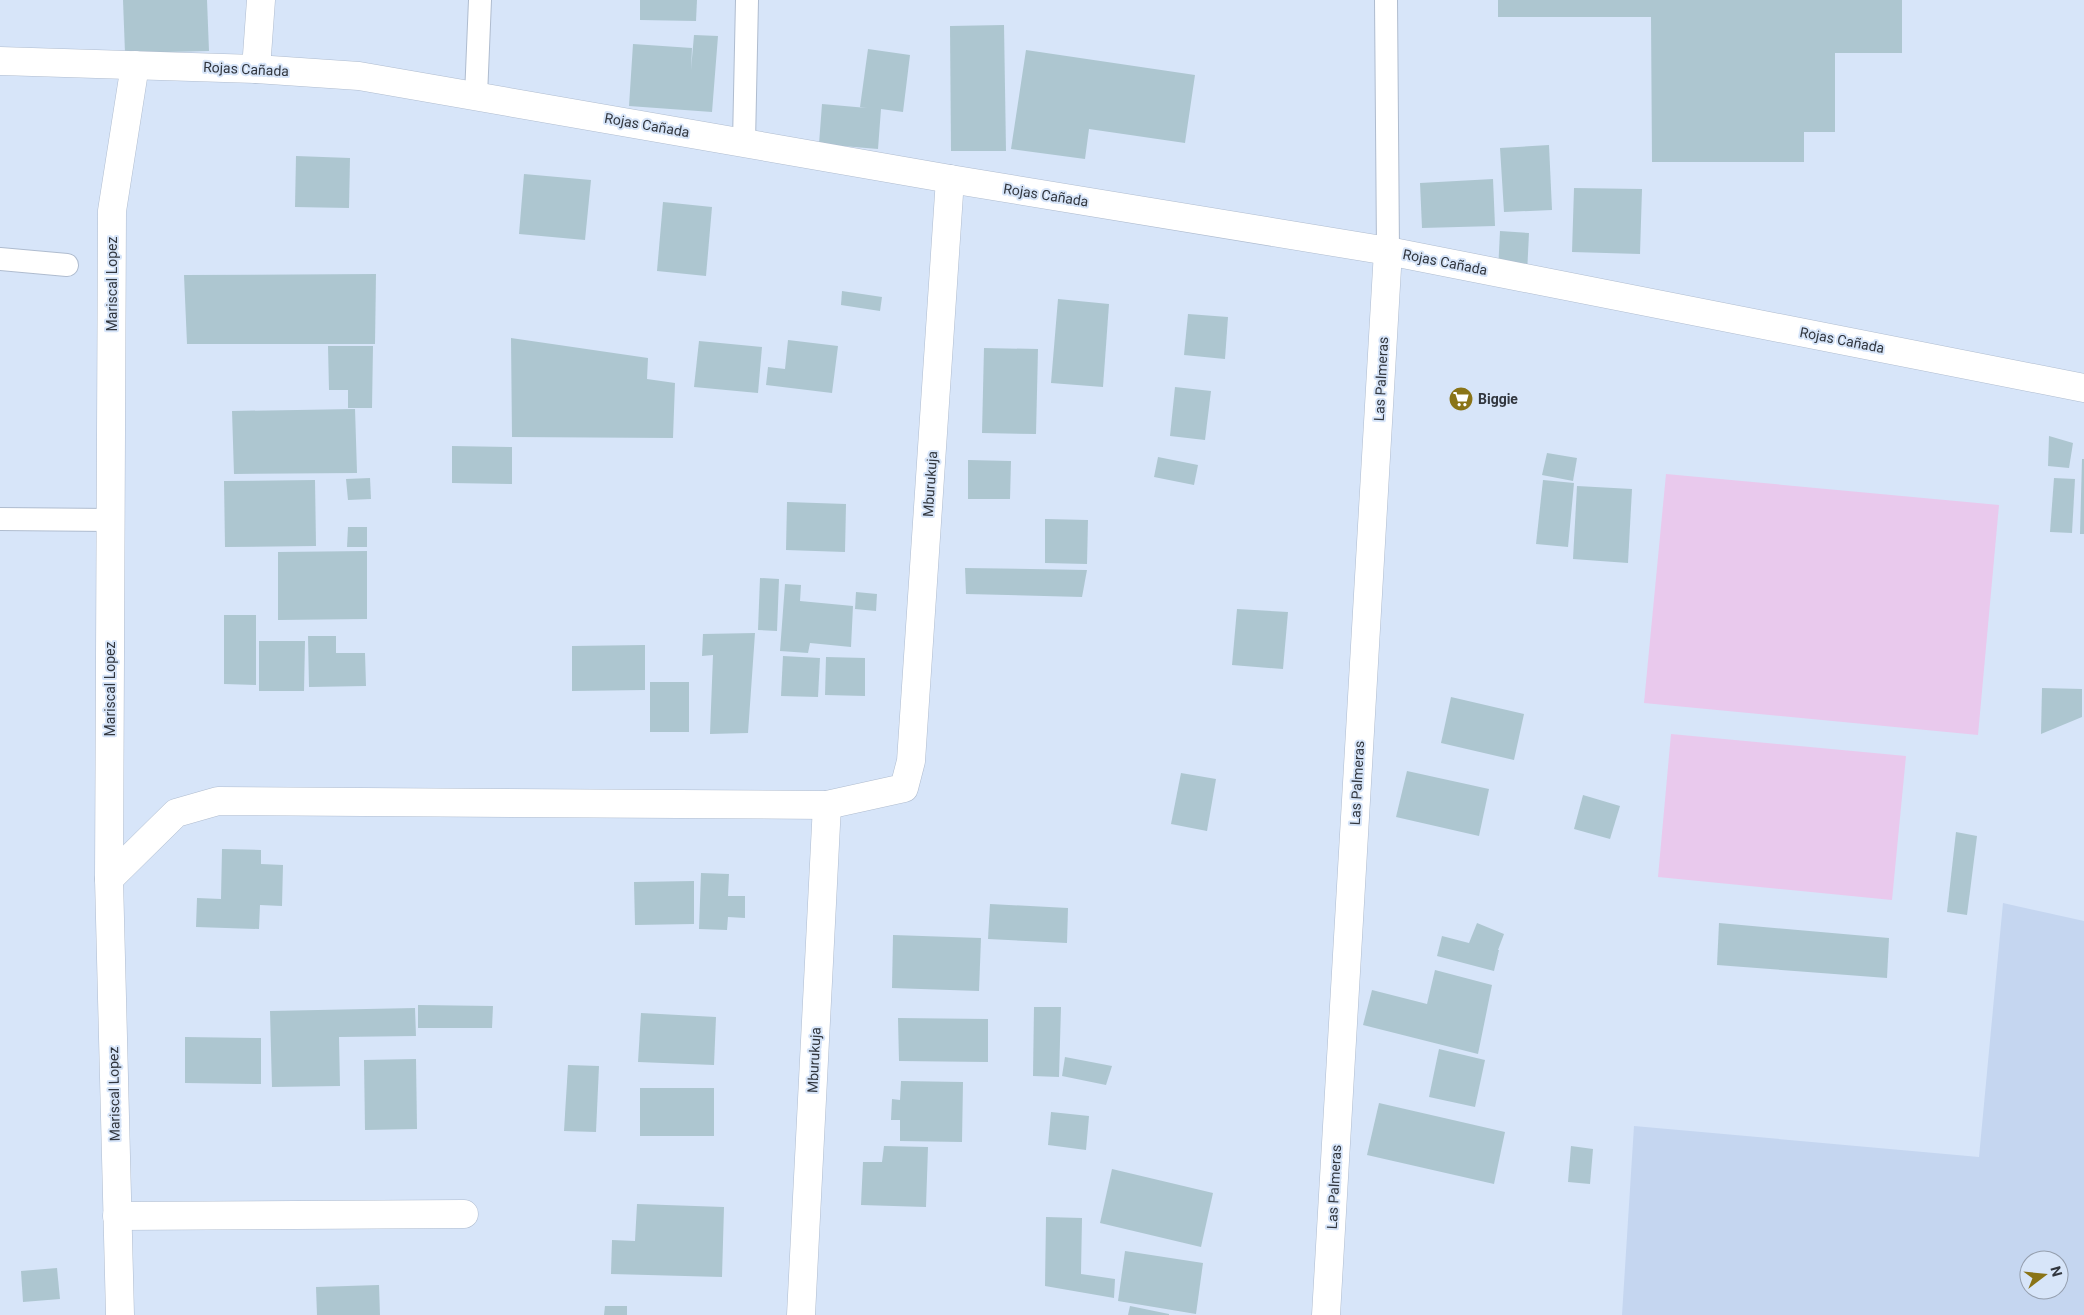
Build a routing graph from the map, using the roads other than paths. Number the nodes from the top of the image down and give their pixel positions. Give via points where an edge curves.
1 (261, 0) edge
2 (480, 0) edge
3 (747, 0) edge
4 (1386, 0) edge
5 (0, 61) edge
6 (135, 65) junction
7 (256, 69) junction
8 (476, 96) junction
9 (744, 142) junction
10 (950, 179) junction
11 (1388, 251) junction
12 (0, 259) edge
13 (67, 265) dead end
14 (2084, 388) edge
15 (0, 520) edge
16 (111, 520) junction
17 (826, 805) junction
18 (109, 879) junction
19 (464, 1214) dead end
20 (117, 1216) junction
21 (120, 1315) edge
22 (801, 1315) edge
23 (1326, 1315) edge

1 - 7 street
2 - 8 lane
3 - 9 lane
4 - 11 lane
5 - 6 street, Rojas Cañada
6 - 7 street, Rojas Cañada
6 - 16 street, Mariscal Lopez via 112,211
7 - 8 street, Rojas Cañada via 359,76
8 - 9 street, Rojas Cañada
9 - 10 street, Rojas Cañada
10 - 11 street, Rojas Cañada
10 - 17 street, Mburukuja via 911,761 904,788
11 - 14 street, Rojas Cañada
11 - 23 street, Las Palmeras
12 - 13 lane
15 - 16 lane
16 - 18 street, Mariscal Lopez
17 - 18 street via 218,801 176,814
17 - 22 street, Mburukuja
18 - 20 street, Mariscal Lopez
19 - 20 street
20 - 21 street, Mariscal Lopez

